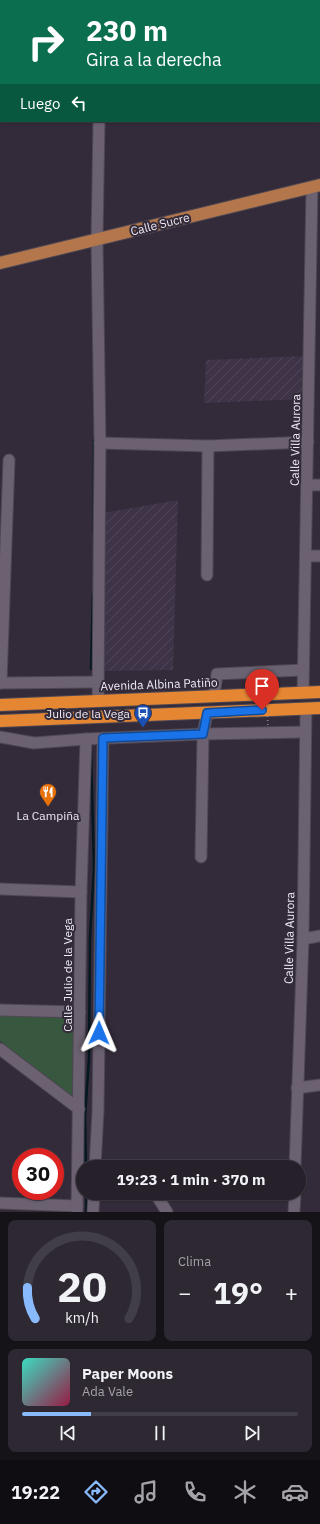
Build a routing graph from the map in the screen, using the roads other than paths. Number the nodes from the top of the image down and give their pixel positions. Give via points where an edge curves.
1 (99, 122) edge
2 (316, 186) edge
3 (97, 240) junction
4 (0, 263) edge
5 (308, 442) junction
6 (100, 443) junction
7 (208, 446) junction
8 (9, 460) dead end
9 (307, 485) junction
10 (320, 485) edge
11 (306, 556) junction
12 (320, 556) edge
13 (206, 574) dead end
14 (302, 670) junction
15 (97, 682) junction
16 (1, 683) edge
17 (320, 692) edge
18 (303, 693) junction
19 (214, 696) junction
20 (98, 701) junction
21 (0, 705) edge
22 (320, 708) edge
23 (306, 709) junction
24 (207, 713) junction
25 (0, 721) edge
26 (306, 732) junction
27 (203, 734) junction
28 (0, 737) edge
29 (103, 738) junction
30 (86, 739) junction
31 (201, 857) dead end
32 (0, 889) edge
33 (81, 892) junction
34 (320, 936) edge
35 (302, 939) junction
36 (0, 1010) edge
37 (80, 1012) junction
38 (0, 1048) edge
39 (320, 1085) edge
40 (297, 1088) junction
41 (79, 1109) junction
42 (95, 1160) edge
43 (295, 1160) edge
44 (94, 1200) edge
45 (159, 1200) edge
46 (294, 1200) edge
47 (0, 1203) edge
48 (77, 1209) edge
49 (93, 1212) edge
50 (167, 1212) edge
51 (294, 1212) edge

1 - 3 street
2 - 3 main road, Calle Sucre
2 - 5 street, Calle Villa Aurora
3 - 4 main road, Calle Sucre
3 - 6 street
5 - 7 street
5 - 9 street, Calle Villa Aurora
6 - 7 street
6 - 15 street
7 - 13 street
8 - 16 street
9 - 10 street
9 - 11 street, Calle Villa Aurora
11 - 12 street
11 - 14 street, Calle Villa Aurora
14 - 18 street, Calle Villa Aurora
14 - 19 street via 217,674
15 - 16 street
15 - 20 street
17 - 18 highway, Avenida Albina Patiño
18 - 19 highway, Avenida Albina Patiño
19 - 20 highway, Avenida Albina Patiño
20 - 21 highway, Avenida Albina Patiño
22 - 23 highway
23 - 24 highway
23 - 26 street, Calle Villa Aurora
24 - 25 highway
24 - 27 street
26 - 27 street
26 - 35 street, Calle Villa Aurora
27 - 29 street
27 - 31 street
28 - 30 street via 34,742
29 - 30 street
29 - 42 street
30 - 33 street, Calle Julio de la Vega
32 - 33 street
33 - 37 street, Calle Julio de la Vega
34 - 35 street
35 - 40 street, Calle Villa Aurora
36 - 37 street
37 - 41 street, Calle Julio de la Vega
38 - 41 street
39 - 40 street
40 - 43 street, Calle Villa Aurora
41 - 48 street, Calle Julio de la Vega
44 - 49 street
45 - 50 street
46 - 51 street
47 - 48 street

